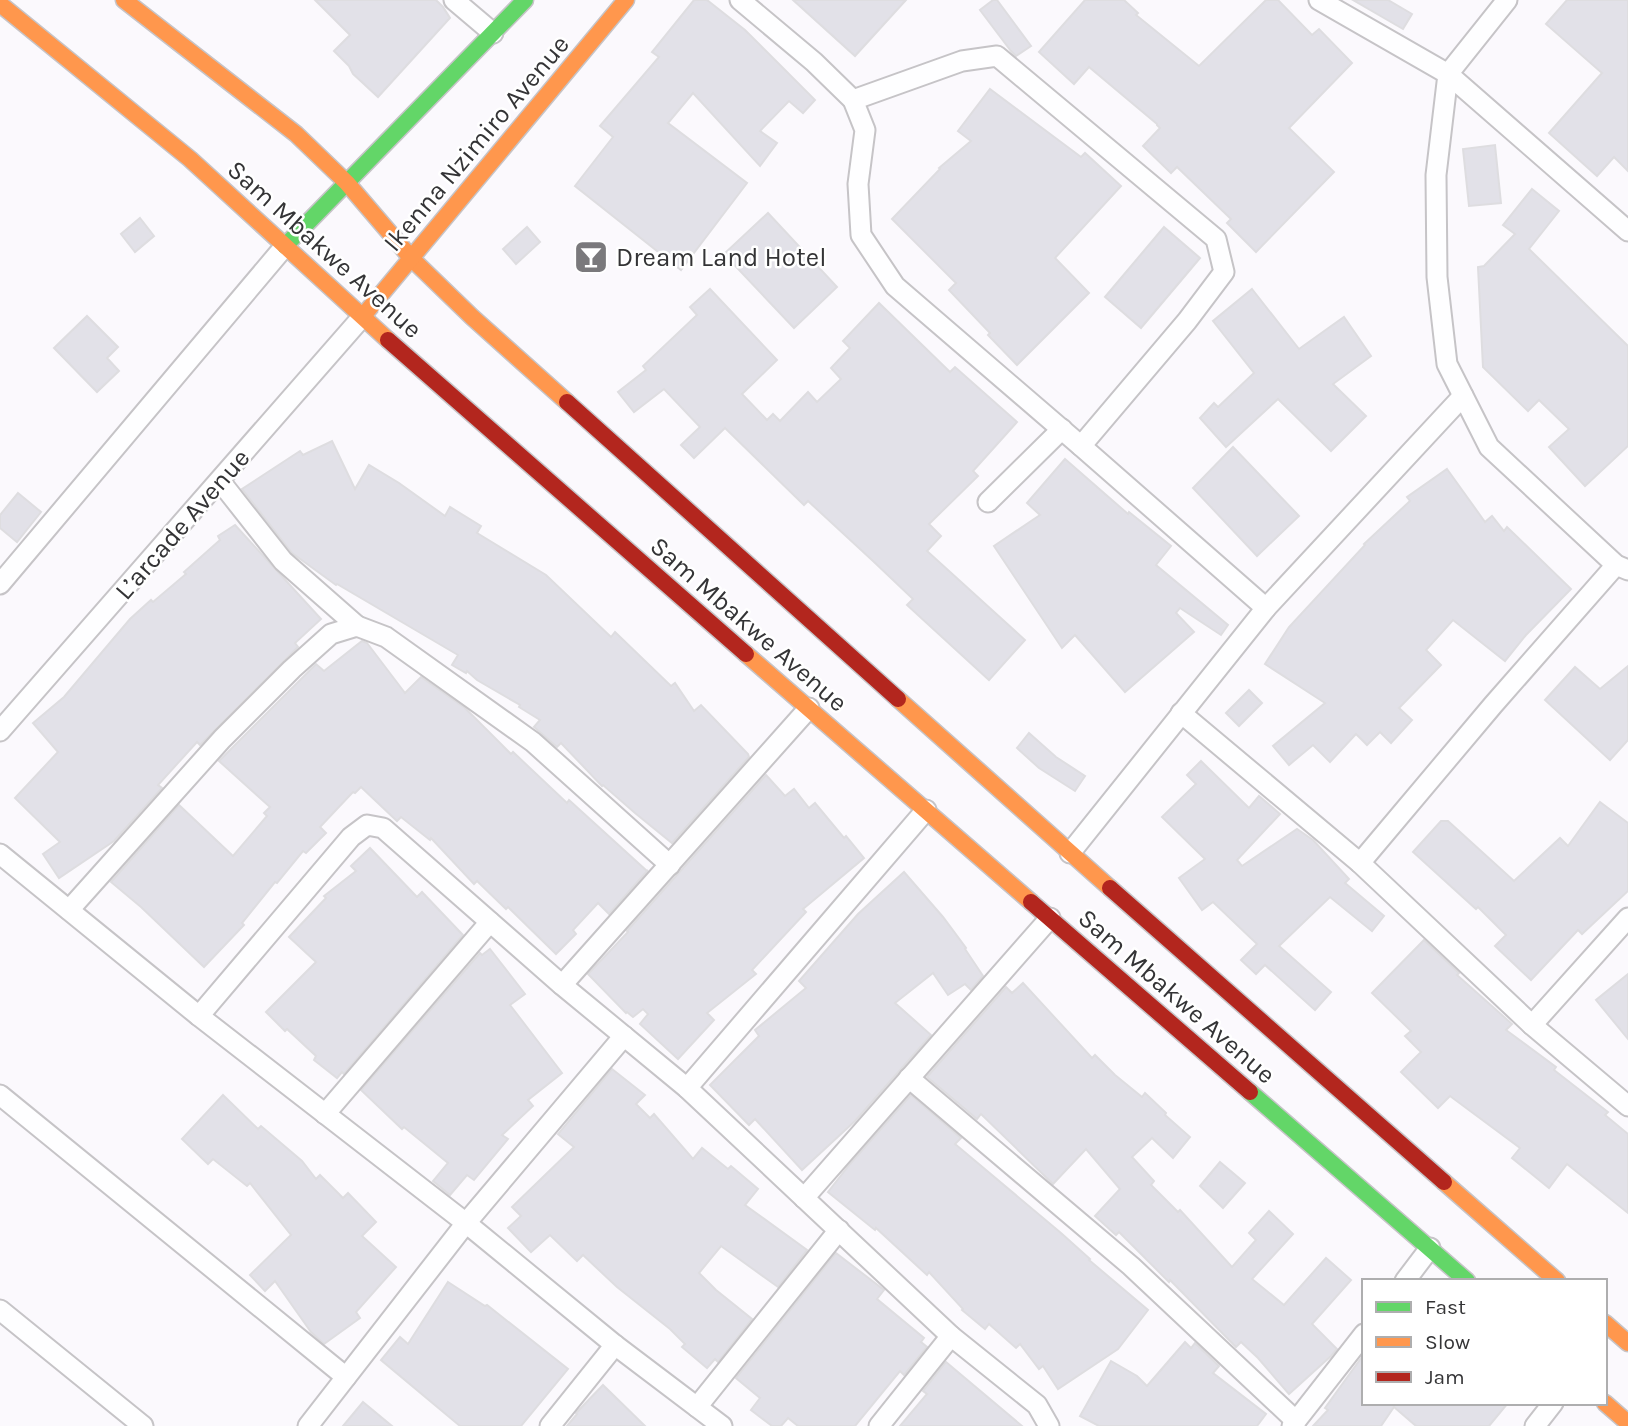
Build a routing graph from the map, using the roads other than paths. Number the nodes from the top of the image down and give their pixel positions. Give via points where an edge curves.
1 (124, 0) edge
2 (454, 0) edge
3 (525, 0) edge
4 (626, 0) edge
5 (740, 0) edge
6 (1319, 0) edge
7 (1507, 0) edge
8 (0, 4) edge
9 (493, 33) junction
10 (1448, 74) junction
11 (853, 100) junction
12 (347, 183) junction
13 (1628, 231) edge
14 (285, 246) junction
15 (412, 259) junction
16 (363, 316) junction
17 (1463, 396) junction
18 (1062, 429) junction
19 (1081, 446) junction
20 (219, 481) junction
21 (988, 502) dead end
22 (1622, 567) edge
23 (0, 584) edge
24 (1266, 608) junction
25 (357, 626) junction
26 (809, 708) junction
27 (1181, 713) junction
28 (0, 731) edge
29 (926, 810) junction
30 (1070, 853) junction
31 (0, 854) edge
32 (1360, 863) junction
33 (670, 865) junction
34 (69, 910) junction
35 (1050, 918) junction
36 (1628, 918) edge
37 (491, 922) junction
38 (562, 985) junction
39 (199, 1016) junction
40 (1532, 1026) junction
41 (624, 1036) junction
42 (909, 1078) junction
43 (687, 1088) junction
44 (0, 1095) edge
45 (1628, 1106) edge
46 (325, 1114) junction
47 (804, 1198) junction
48 (466, 1223) junction
49 (839, 1230) junction
50 (1430, 1248) junction
51 (1407, 1279) edge
52 (1464, 1279) edge
53 (1555, 1279) edge
54 (0, 1310) edge
55 (1607, 1325) edge
56 (951, 1336) junction
57 (1362, 1337) edge
58 (1628, 1343) edge
59 (615, 1345) junction
60 (346, 1377) junction
61 (1551, 1405) edge
62 (1607, 1405) edge
63 (697, 1407) junction
64 (1294, 1423) edge
65 (1628, 1423) edge
66 (143, 1426) edge
67 (308, 1426) edge
68 (550, 1426) edge
69 (722, 1426) edge
70 (879, 1426) edge
71 (1049, 1426) edge
72 (1535, 1426) edge

1 - 12 main road, Sam Mbakwe Avenue via 296,134
2 - 9 street
3 - 9 main road, Ikenna Nzimiro Avenue
4 - 15 main road, Ikenna Nzimiro Avenue
5 - 11 street
6 - 10 street
7 - 10 street
8 - 14 main road, Sam Mbakwe Avenue via 190,159
9 - 12 main road, Ikenna Nzimiro Avenue
10 - 13 street
10 - 17 street via 1436,175 1437,277 1447,364
11 - 18 street via 865,130 858,184 861,235 895,286
11 - 19 street via 961,61 997,56 1216,239 1224,272
12 - 14 main road, Ikenna Nzimiro Avenue
12 - 15 main road, Sam Mbakwe Avenue
14 - 16 main road, Sam Mbakwe Avenue
14 - 23 street
15 - 16 main road, Ikenna Nzimiro Avenue
15 - 30 main road, Sam Mbakwe Avenue via 471,317
16 - 20 street, L’arcade Avenue
16 - 26 main road, Sam Mbakwe Avenue
17 - 22 street via 1489,447
17 - 24 street
18 - 19 street
18 - 21 street
19 - 24 street
20 - 25 street via 283,561
20 - 28 street, L’arcade Avenue
22 - 32 street via 1493,705
24 - 27 street
25 - 33 street via 386,637 533,742
25 - 34 street via 331,634 292,669 222,739
26 - 29 main road, Sam Mbakwe Avenue
26 - 33 street
27 - 30 street
27 - 32 street
29 - 35 main road, Sam Mbakwe Avenue
29 - 43 street
30 - 53 main road, Sam Mbakwe Avenue
31 - 34 street
32 - 40 street
33 - 38 street
34 - 39 street
35 - 42 street
35 - 50 main road, Sam Mbakwe Avenue
36 - 40 street
37 - 38 street
37 - 39 street via 383,828 367,825 351,837
37 - 46 street
38 - 41 street
39 - 46 street
40 - 45 street
41 - 43 street
41 - 48 street
42 - 47 street
42 - 64 street via 1131,1266
43 - 47 street
44 - 60 street
46 - 48 street
47 - 49 street
48 - 59 street
48 - 60 street
49 - 56 street
49 - 63 street
50 - 51 street
50 - 52 main road, Sam Mbakwe Avenue
54 - 66 street
55 - 58 main road
56 - 70 street
56 - 71 street via 1037,1405
57 - 64 street
59 - 63 street
59 - 68 street
60 - 67 street
61 - 72 street
62 - 65 main road
63 - 69 street

